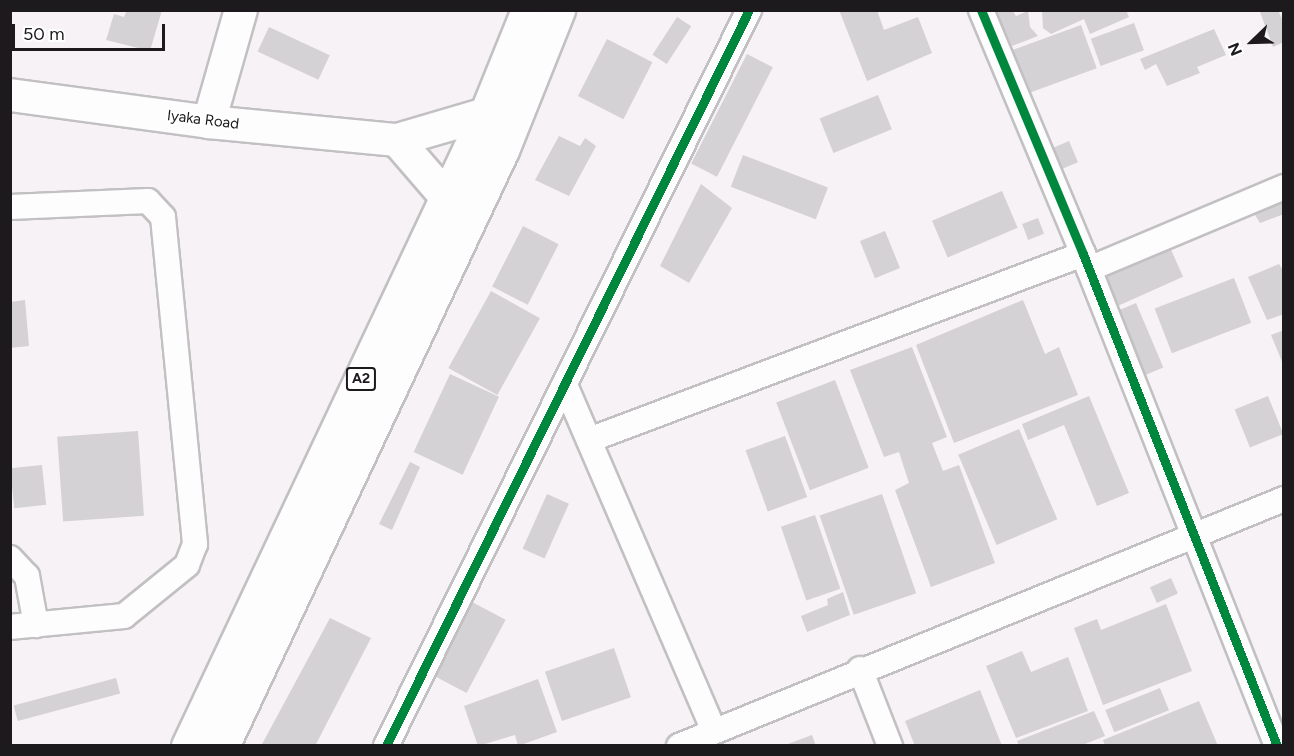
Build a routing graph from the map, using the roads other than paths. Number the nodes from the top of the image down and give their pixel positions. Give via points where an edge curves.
1 (241, 10) edge
2 (528, 10) edge
3 (558, 10) edge
4 (749, 10) edge
5 (981, 10) edge
6 (10, 95) edge
7 (486, 114) junction
8 (210, 122) junction
9 (397, 140) junction
10 (1284, 187) edge
11 (447, 198) junction
12 (10, 207) edge
13 (1086, 261) junction
14 (565, 385) junction
15 (589, 440) junction
16 (1284, 499) edge
17 (1193, 534) junction
18 (10, 558) edge
19 (36, 626) junction
20 (10, 627) edge
21 (860, 669) junction
22 (714, 731) junction
23 (188, 746) edge
24 (222, 746) edge
25 (386, 746) edge
26 (679, 746) edge
27 (890, 746) edge
28 (1277, 746) edge

1 - 8 main road
2 - 7 highway, A2
3 - 24 highway, A2 via 502,150
4 - 14 street
5 - 13 street
6 - 8 main road, Iyaka Road
7 - 9 main road
7 - 11 highway, A2
8 - 9 main road, Iyaka Road
9 - 11 main road
10 - 13 street
11 - 23 highway, A2
12 - 19 street via 147,201 163,217 195,544 187,565 124,616
13 - 15 street
13 - 17 street
14 - 15 street
14 - 25 street
15 - 22 street
16 - 17 street
17 - 21 street
17 - 28 street
18 - 19 street via 27,576
19 - 20 street
21 - 22 street
21 - 27 street
22 - 26 street

